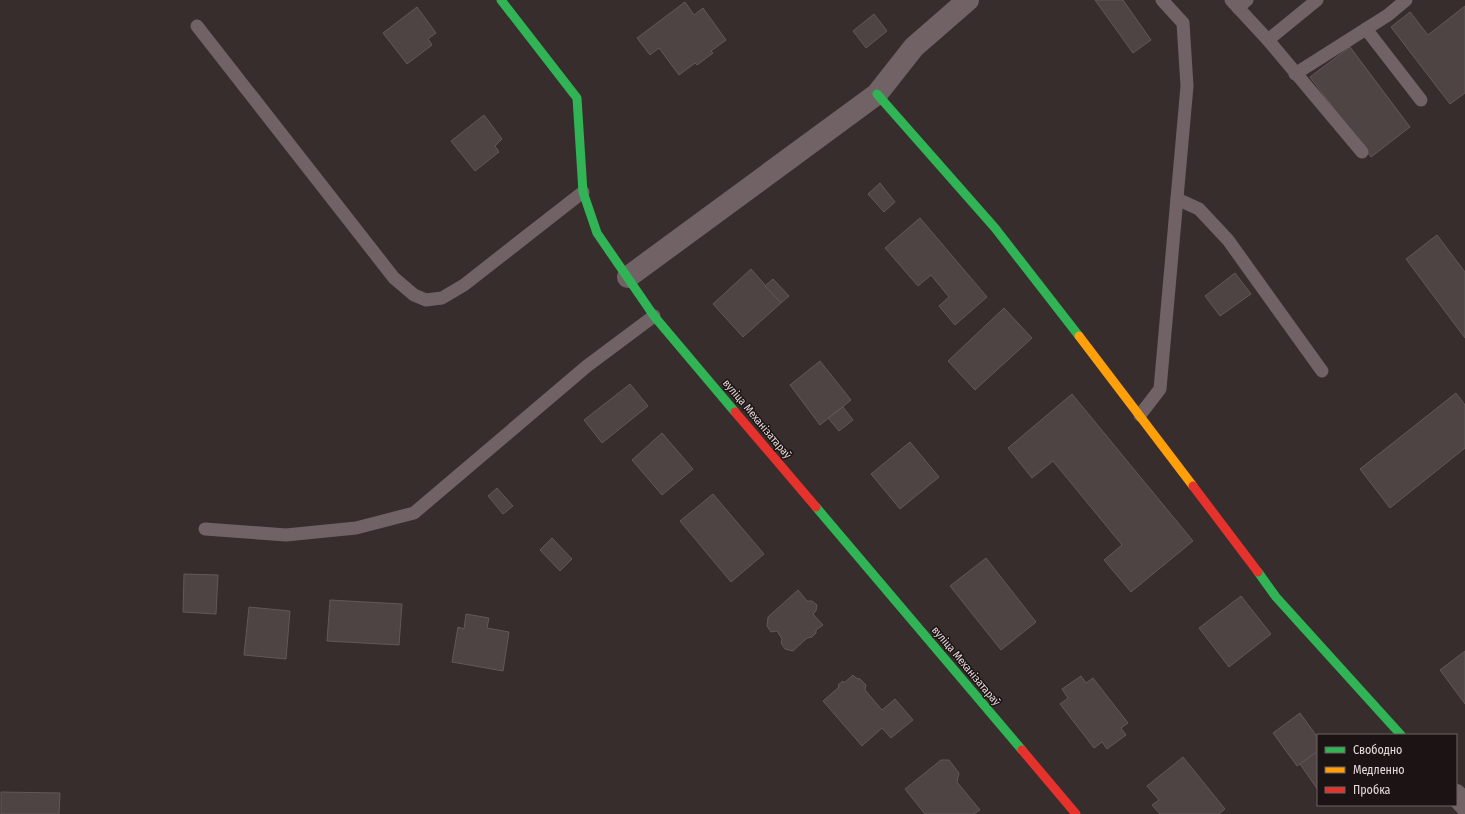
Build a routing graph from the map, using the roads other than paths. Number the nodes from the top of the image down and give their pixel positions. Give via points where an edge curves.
1 (501, 0) edge
2 (968, 0) edge
3 (1162, 0) edge
4 (1317, 0) edge
5 (1406, 0) edge
6 (1239, 3) edge
7 (197, 26) dead end
8 (1366, 29) junction
9 (1268, 40) junction
10 (1295, 74) junction
11 (877, 94) junction
12 (1421, 100) dead end
13 (1362, 152) dead end
14 (583, 192) junction
15 (1177, 199) junction
16 (628, 276) junction
17 (654, 316) junction
18 (1322, 371) dead end
19 (1140, 414) junction
20 (205, 529) dead end
21 (1400, 734) edge
22 (1457, 796) edge
23 (1465, 805) edge
24 (1076, 814) edge

1 - 14 street, вуліца Механізатараў via 577,98
2 - 11 street via 914,47
3 - 15 lane via 1183,23 1187,86
4 - 9 lane
5 - 8 lane
6 - 9 lane
7 - 14 lane via 394,278 414,296 426,300 442,298 464,285
8 - 10 lane
8 - 12 lane
9 - 10 lane
10 - 13 lane
11 - 16 street
11 - 19 street via 995,228
14 - 16 street, вуліца Механізатараў via 597,233
15 - 18 lane via 1199,209 1228,240
15 - 19 lane via 1160,389
16 - 17 street, вуліца Механізатараў
17 - 20 lane via 587,366 414,513 356,528 286,535
17 - 24 street, вуліца Механізатараў
19 - 21 street via 1276,597
22 - 23 street

